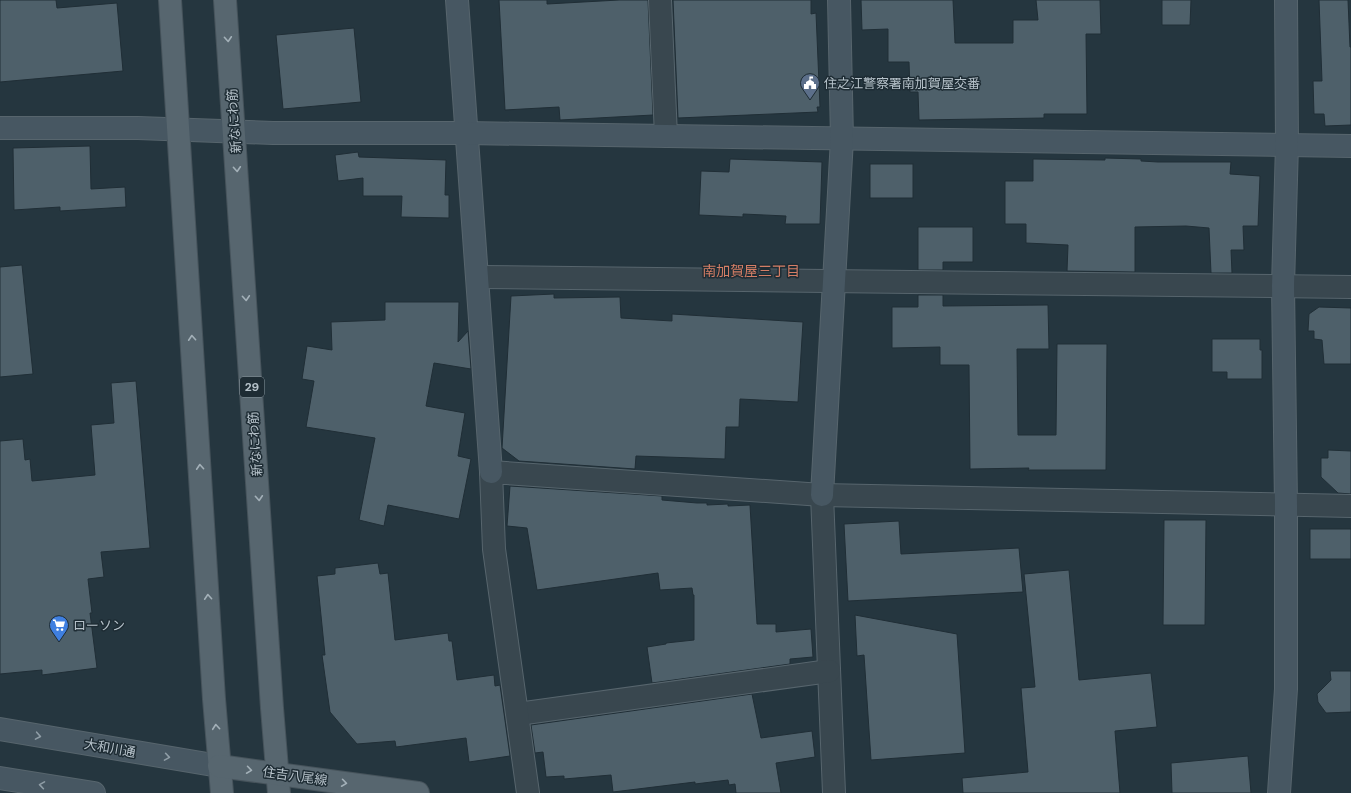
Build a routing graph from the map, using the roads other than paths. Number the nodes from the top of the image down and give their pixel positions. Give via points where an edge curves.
1 (170, 0) edge
2 (225, 0) edge
3 (457, 0) edge
4 (660, 0) edge
5 (839, 0) edge
6 (1286, 0) edge
7 (0, 128) edge
8 (179, 129) junction
9 (235, 131) junction
10 (466, 133) junction
11 (666, 136) junction
12 (842, 139) junction
13 (1287, 144) junction
14 (1351, 146) edge
15 (478, 277) junction
16 (834, 281) junction
17 (1283, 286) junction
18 (1351, 287) edge
19 (491, 472) junction
20 (822, 495) junction
21 (1286, 505) junction
22 (1351, 506) edge
23 (829, 671) junction
24 (518, 714) junction
25 (0, 729) edge
26 (220, 766) junction
27 (0, 778) edge
28 (279, 784) edge
29 (94, 793) edge
30 (222, 793) edge
31 (418, 793) edge
32 (528, 793) edge
33 (834, 793) edge
34 (1279, 793) edge

1 - 8 main road
2 -> 9 main road, 新なにわ筋 / 29
3 - 10 street
4 - 11 street
5 - 12 street
6 - 13 street
7 - 8 street
8 - 9 street
26 -> 8 main road
9 - 10 street
9 -> 28 main road, 新なにわ筋 / 29
10 - 11 street
10 - 15 street
11 - 12 street
12 - 13 street
12 - 16 street
13 - 14 street
13 - 17 street
15 - 16 street
15 - 19 street
16 - 17 street
16 - 20 street
17 - 18 street
17 - 21 street
19 - 20 street
19 - 24 street via 494,549
20 - 21 street
20 - 23 street
21 - 22 street
21 - 34 street via 1286,690
23 - 24 street
23 - 33 street
24 - 32 street
25 -> 26 street, 大和川通
26 -> 28 main road, 住吉八尾線
26 - 30 main road
29 -> 27 street
28 -> 31 main road, 住吉八尾線

